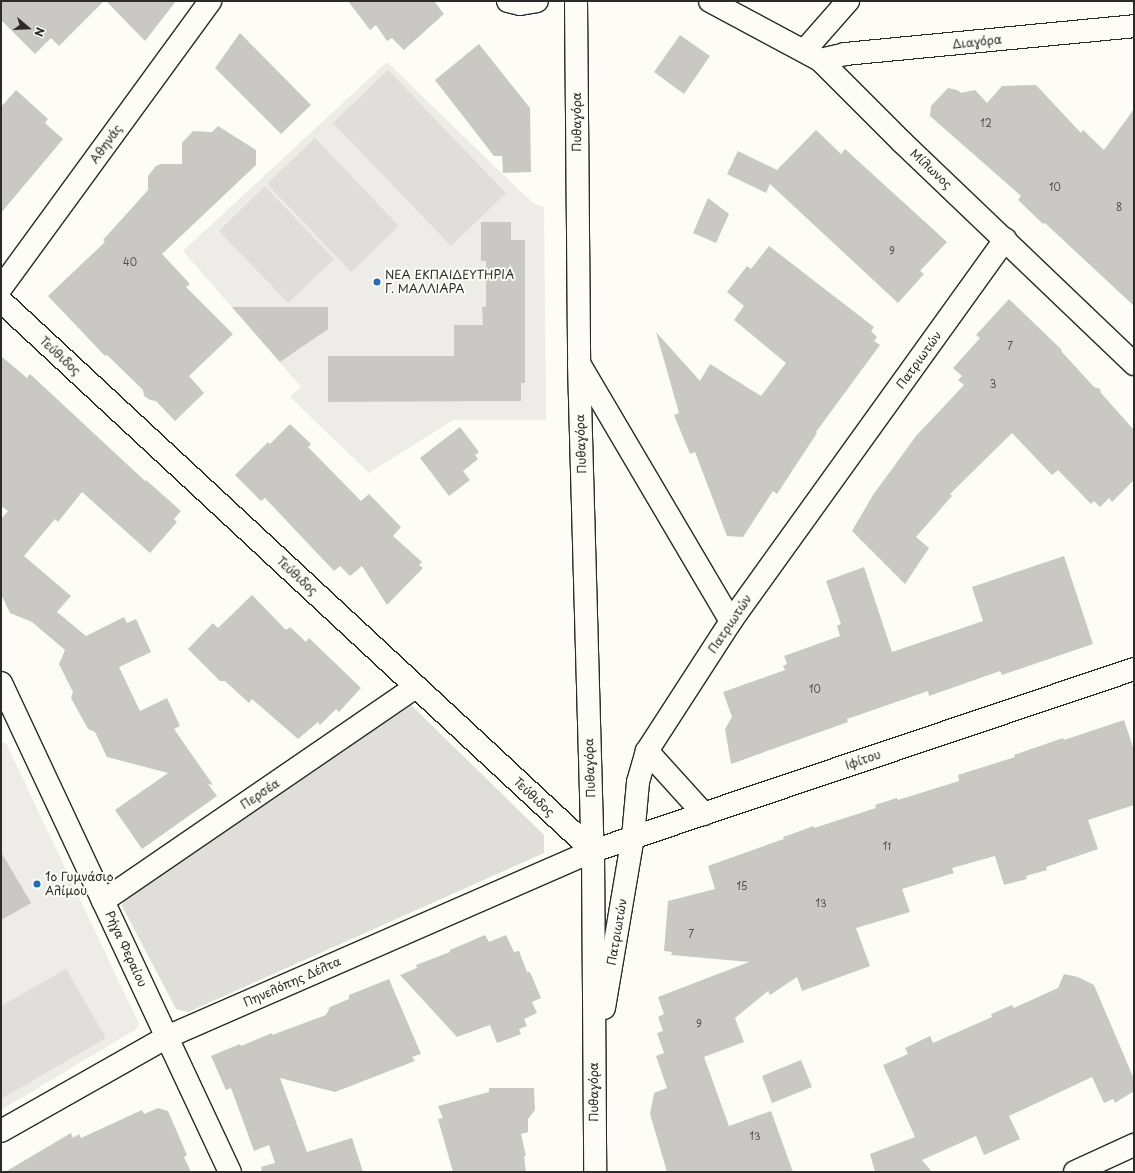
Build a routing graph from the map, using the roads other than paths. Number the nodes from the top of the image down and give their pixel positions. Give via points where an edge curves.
1 (210, 1) edge
2 (508, 1) edge
3 (537, 1) edge
4 (576, 1) edge
5 (710, 1) edge
6 (848, 1) edge
7 (1134, 26) edge
8 (812, 56) junction
9 (1005, 239) junction
10 (1, 288) edge
11 (1, 301) edge
12 (579, 364) junction
13 (1134, 364) edge
14 (731, 621) junction
15 (1134, 669) edge
16 (416, 687) junction
17 (3, 694) edge
18 (647, 751) junction
19 (704, 814) junction
20 (633, 837) junction
21 (593, 852) junction
22 (103, 901) junction
23 (167, 1037) junction
24 (594, 1067) junction
25 (1, 1131) edge
26 (1134, 1145) edge
27 (230, 1172) edge
28 (595, 1172) edge
29 (1075, 1172) edge

1 - 10 street, Αθηνάς
2 - 3 street via 520,4
4 - 12 street, Πυθαγόρα
5 - 8 street, Μίλωνος
6 - 8 street
7 - 8 street, Διαγόρα
8 - 9 street, Μίλωνος
9 - 13 street, Μίλωνος
9 - 14 street, Πατριωτών
11 - 16 street, Τεύθιδος
12 - 14 street
12 - 21 street, Πυθαγόρα
14 - 18 street, Πατριωτών
15 - 19 street, Ιφίτου
16 - 21 street, Τεύθιδος
16 - 22 street, Περσέα
17 - 22 street, Ρήγα Φεραίου
18 - 19 street
18 - 20 street, Πατριωτών via 638,782
19 - 20 street, Ιφίτου
20 - 21 street, Ιφίτου
20 - 24 street, Πατριωτών
21 - 23 street, Πηνελόπης Δέλτα
21 - 24 street, Πυθαγόρα
22 - 23 street, Ρήγα Φεραίου
23 - 25 street, Πηνελόπης Δέλτα
23 - 27 street, Ρήγα Φεραίου
24 - 28 street, Πυθαγόρα
26 - 29 street

